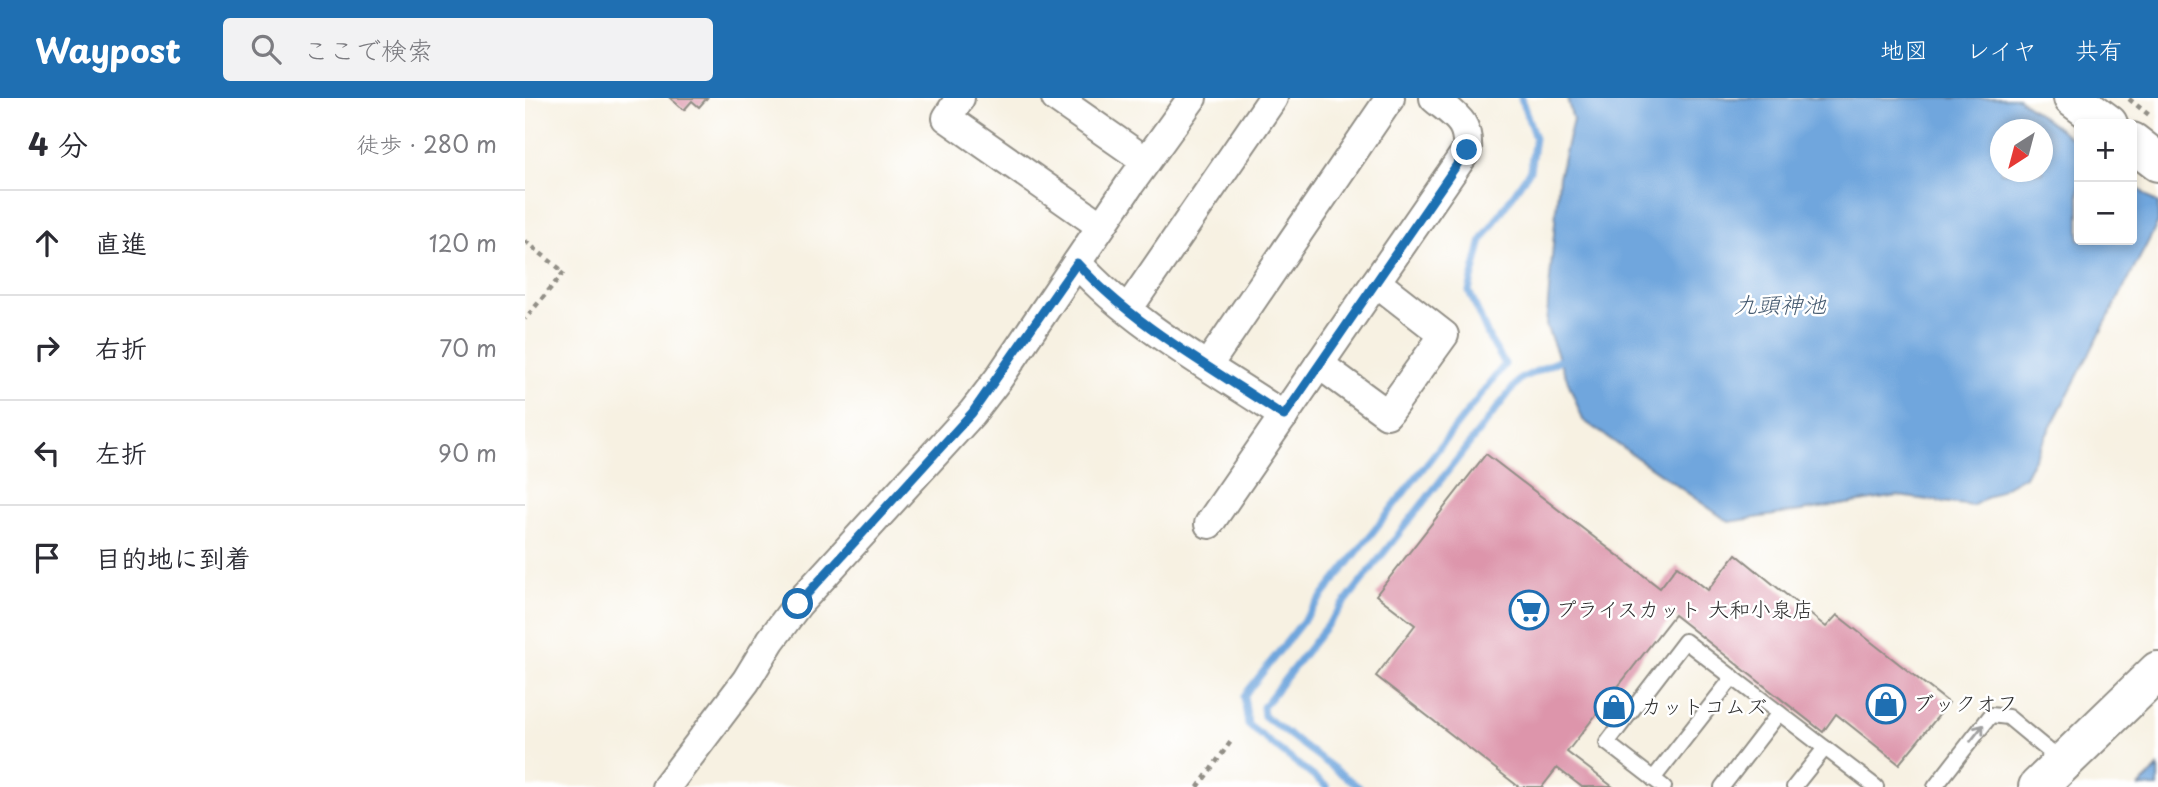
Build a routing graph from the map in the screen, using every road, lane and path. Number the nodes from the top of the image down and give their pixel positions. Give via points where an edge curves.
1 (961, 98) edge
2 (1056, 98) edge
3 (1192, 98) edge
4 (1273, 98) edge
5 (1390, 98) edge
6 (1434, 98) edge
7 (2073, 98) edge
8 (2129, 98) edge
9 (2101, 119) edge
10 (2158, 122) edge
11 (2137, 146) edge
12 (1146, 161) junction
13 (2158, 162) edge
14 (1101, 226) junction
15 (525, 242) edge
16 (1077, 263) junction
17 (1376, 282) junction
18 (1128, 309) junction
19 (525, 319) edge
20 (1319, 364) junction
21 (1208, 365) junction
22 (1284, 416) junction
23 (1209, 524) dead end
24 (2158, 671) edge
25 (1733, 677) junction
26 (1779, 713) junction
27 (1232, 740) dead end
28 (1825, 748) junction
29 (2051, 775) edge
30 (1659, 783) edge
31 (1874, 786) edge
32 (666, 787) edge
33 (1198, 787) edge
34 (1722, 787) edge
35 (1794, 787) edge
36 (1935, 787) edge

1 - 14 street via 947,118
2 - 12 street
3 - 12 street
4 - 18 street
5 - 21 street
6 - 17 street via 1457,116 1468,133 1467,150
7 - 9 street
8 - 10 path
11 - 13 street
12 - 14 street
14 - 16 street
15 - 19 path via 564,272
16 - 18 street
16 - 32 street via 972,413 798,604
17 - 20 street
17 - 20 street via 1444,335 1387,414
18 - 21 street
20 - 22 street
21 - 22 street
22 - 23 street
24 - 29 street
25 - 26 lane
25 - 30 lane
25 - 30 lane via 1685,641 1607,743
26 - 28 lane
26 - 34 lane
27 - 33 path
28 - 31 lane
28 - 35 lane
36 -> 29 lane via 1991,715 2008,717

